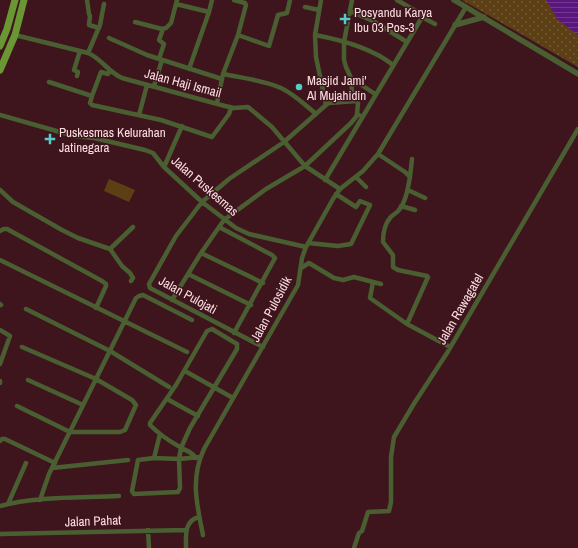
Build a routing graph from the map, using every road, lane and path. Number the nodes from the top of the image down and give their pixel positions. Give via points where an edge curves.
1 (15, 0) edge
2 (24, 0) edge
3 (87, 0) edge
4 (212, 0) edge
5 (234, 0) edge
6 (290, 0) edge
7 (321, 0) edge
8 (352, 0) edge
9 (397, 0) edge
10 (454, 0) edge
11 (177, 2) edge
12 (104, 4) dead end
13 (305, 7) dead end
14 (466, 7) junction
15 (319, 10) junction
16 (350, 11) junction
17 (209, 12) junction
18 (422, 17) junction
19 (484, 18) junction
20 (135, 22) dead end
21 (434, 24) dead end
22 (455, 25) junction
23 (99, 28) junction
24 (163, 29) junction
25 (15, 35) junction
26 (238, 35) junction
27 (315, 35) junction
28 (109, 38) dead end
29 (344, 42) junction
30 (406, 42) junction
31 (0, 46) edge
32 (80, 51) junction
33 (88, 53) junction
34 (161, 59) junction
35 (393, 65) junction
36 (189, 69) junction
37 (0, 70) edge
38 (110, 71) junction
39 (578, 74) edge
40 (77, 76) dead end
41 (222, 76) junction
42 (350, 78) junction
43 (48, 82) dead end
44 (147, 85) junction
45 (154, 86) junction
46 (376, 94) junction
47 (92, 96) junction
48 (356, 101) junction
49 (217, 103) junction
50 (326, 105) junction
51 (231, 108) junction
52 (316, 114) junction
53 (357, 114) junction
54 (0, 115) edge
55 (139, 115) junction
56 (362, 116) junction
57 (182, 126) junction
58 (345, 129) junction
59 (578, 129) edge
60 (352, 133) junction
61 (284, 142) junction
62 (378, 154) junction
63 (412, 159) dead end
64 (305, 166) junction
65 (164, 167) junction
66 (356, 177) junction
67 (410, 177) junction
68 (325, 180) junction
69 (366, 187) dead end
70 (340, 189) junction
71 (0, 190) edge
72 (408, 190) junction
73 (336, 194) junction
74 (425, 198) dead end
75 (202, 202) junction
76 (401, 206) junction
77 (414, 210) dead end
78 (224, 220) junction
79 (133, 227) dead end
80 (219, 227) junction
81 (0, 231) edge
82 (306, 245) junction
83 (110, 249) junction
84 (201, 253) junction
85 (0, 260) edge
86 (302, 268) junction
87 (188, 274) junction
88 (131, 281) dead end
89 (373, 282) junction
90 (263, 283) junction
91 (381, 284) dead end
92 (172, 300) junction
93 (251, 305) junction
94 (96, 308) junction
95 (26, 309) dead end
96 (192, 320) dead end
97 (124, 322) junction
98 (407, 324) junction
99 (0, 330) edge
100 (234, 333) junction
101 (22, 347) dead end
102 (263, 347) junction
103 (450, 347) junction
104 (110, 351) junction
105 (187, 352) dead end
106 (0, 364) edge
107 (184, 371) junction
108 (96, 379) junction
109 (28, 380) dead end
110 (169, 387) dead end
111 (214, 388) junction
112 (233, 398) junction
113 (167, 399) junction
114 (83, 405) junction
115 (16, 406) dead end
116 (198, 416) junction
117 (70, 432) junction
118 (160, 434) junction
119 (0, 440) edge
120 (181, 448) junction
121 (154, 458) junction
122 (198, 458) junction
123 (179, 459) junction
124 (128, 460) dead end
125 (26, 463) dead end
126 (55, 463) junction
127 (52, 468) junction
128 (119, 496) dead end
129 (40, 500) junction
130 (8, 504) junction
131 (0, 506) edge
132 (199, 516) junction
133 (148, 530) junction
134 (186, 530) junction
135 (0, 534) edge
136 (203, 535) dead end
137 (149, 548) edge
138 (186, 548) edge
139 (354, 548) edge

1 - 31 main road via 8,29
2 - 25 main road
3 - 23 street via 89,25
4 - 17 street
5 - 26 street via 246,5
6 - 26 street via 287,13 278,15 269,46
7 - 15 street
8 - 16 street
9 - 18 street
10 - 14 street
11 - 17 street
11 - 24 street via 171,22
12 - 23 street
13 - 15 street
14 - 19 street
14 - 22 street, Jalan Pulosidik
15 - 27 street
16 - 29 street
16 - 30 street via 373,21
17 - 36 street
18 - 21 street
18 - 30 street
19 - 22 street
19 - 39 street
20 - 24 street
22 - 62 street, Jalan Pulosidik
23 - 33 street
24 - 34 street via 159,40 164,44
25 - 32 street, Jalan Haji Ismail
25 - 37 main road
26 - 41 street
27 - 29 street
27 - 50 street via 316,64
28 - 34 street
29 - 35 street via 369,50
29 - 42 street via 344,60
30 - 35 street
32 - 33 street, Jalan Haji Ismail
32 - 40 street via 74,70 78,72
33 - 38 street, Jalan Haji Ismail via 100,60
34 - 36 street
34 - 45 street
35 - 46 street
36 - 41 street
38 - 44 street, Jalan Haji Ismail via 122,78
38 - 47 street via 108,74 101,72
41 - 49 street
41 - 52 street via 282,88
42 - 46 street
42 - 48 street via 352,94
43 - 47 street
44 - 45 street, Jalan Haji Ismail
44 - 55 street
45 - 49 street, Jalan Haji Ismail
46 - 56 street
47 - 55 street via 92,105
48 - 50 street
48 - 53 street
49 - 51 street, Jalan Haji Ismail
50 - 52 street
51 - 57 street via 212,137
51 - 61 street, Jalan Haji Ismail via 251,108
52 - 61 street
53 - 56 street
53 - 58 street
54 - 65 street, Jalan Puskesmas via 74,136 145,150 153,153
55 - 57 street
56 - 60 street
57 - 65 street
58 - 60 street
58 - 64 street
59 - 103 street, Jalan Rawagatel
60 - 68 street
61 - 64 street, Jalan Haji Ismail
61 - 75 street via 229,179
62 - 66 street, Jalan Pulosidik
62 - 67 street
63 - 67 street
64 - 68 street, Jalan Haji Ismail
64 - 78 street
65 - 75 street, Jalan Puskesmas
66 - 69 street
66 - 70 street, Jalan Pulosidik
67 - 72 street
68 - 70 street, Jalan Haji Ismail
70 - 73 street, Jalan Pulosidik
71 - 83 street via 13,202 62,230
72 - 74 street
72 - 76 street
73 - 82 street, Jalan Pulosidik
73 - 82 street, Jalan Puskesmas via 356,207 360,201 370,206 351,244
75 - 78 street, Jalan Puskesmas
75 - 92 street, Jalan Pulojati via 176,236 149,284 150,288
76 - 77 street
76 - 98 street via 386,224 384,245 393,255 393,267 428,277
78 - 80 street
78 - 82 street, Jalan Puskesmas via 249,234
79 - 83 street
80 - 84 street
80 - 90 street via 275,257
81 - 94 street via 7,229 106,284
82 - 86 street, Jalan Pulosidik
83 - 88 street via 130,273 133,278
84 - 87 street
84 - 90 street
85 - 94 street
86 - 89 street via 309,263 334,278 343,280 354,277
86 - 102 street, Jalan Pulosidik via 298,285
87 - 92 street
87 - 93 street
89 - 91 street
89 - 98 street via 370,298
90 - 93 street
92 - 100 street, Jalan Pulojati
93 - 100 street
94 - 97 street
95 - 104 street
96 - 97 street via 143,295 136,298
97 - 104 street
97 - 105 street
98 - 103 street
99 - 106 street via 10,336
100 - 102 street, Jalan Pulojati
101 - 108 street
102 - 112 street, Jalan Pulosidik
103 - 139 street, Jalan Rawagatel via 394,436 390,509 388,512 368,512
104 - 108 street
104 - 110 street
107 - 111 street
107 - 111 street via 208,331 212,329 238,346
107 - 113 street
108 - 114 street
108 - 117 street via 135,402 135,408 125,430
109 - 114 street
111 - 112 street
111 - 116 street
112 - 122 street, Jalan Pulosidik
113 - 116 street
113 - 118 street via 150,423
114 - 117 street
115 - 117 street
116 - 120 street
117 - 126 street
118 - 120 street
118 - 121 street
119 - 126 street via 5,439
120 - 122 street
120 - 123 street
121 - 123 street
121 - 123 street via 137,461 132,491 134,494 178,492
122 - 123 street
122 - 132 street, Jalan Pulosidik via 195,495
124 - 127 street
125 - 130 street
126 - 127 street
127 - 129 street
128 - 129 street
129 - 130 street
130 - 131 street
132 - 134 street via 189,523
132 - 136 street, Jalan Pulosidik
133 - 134 street, Jalan Pahat
133 - 135 street, Jalan Pahat
133 - 137 street
134 - 138 street

